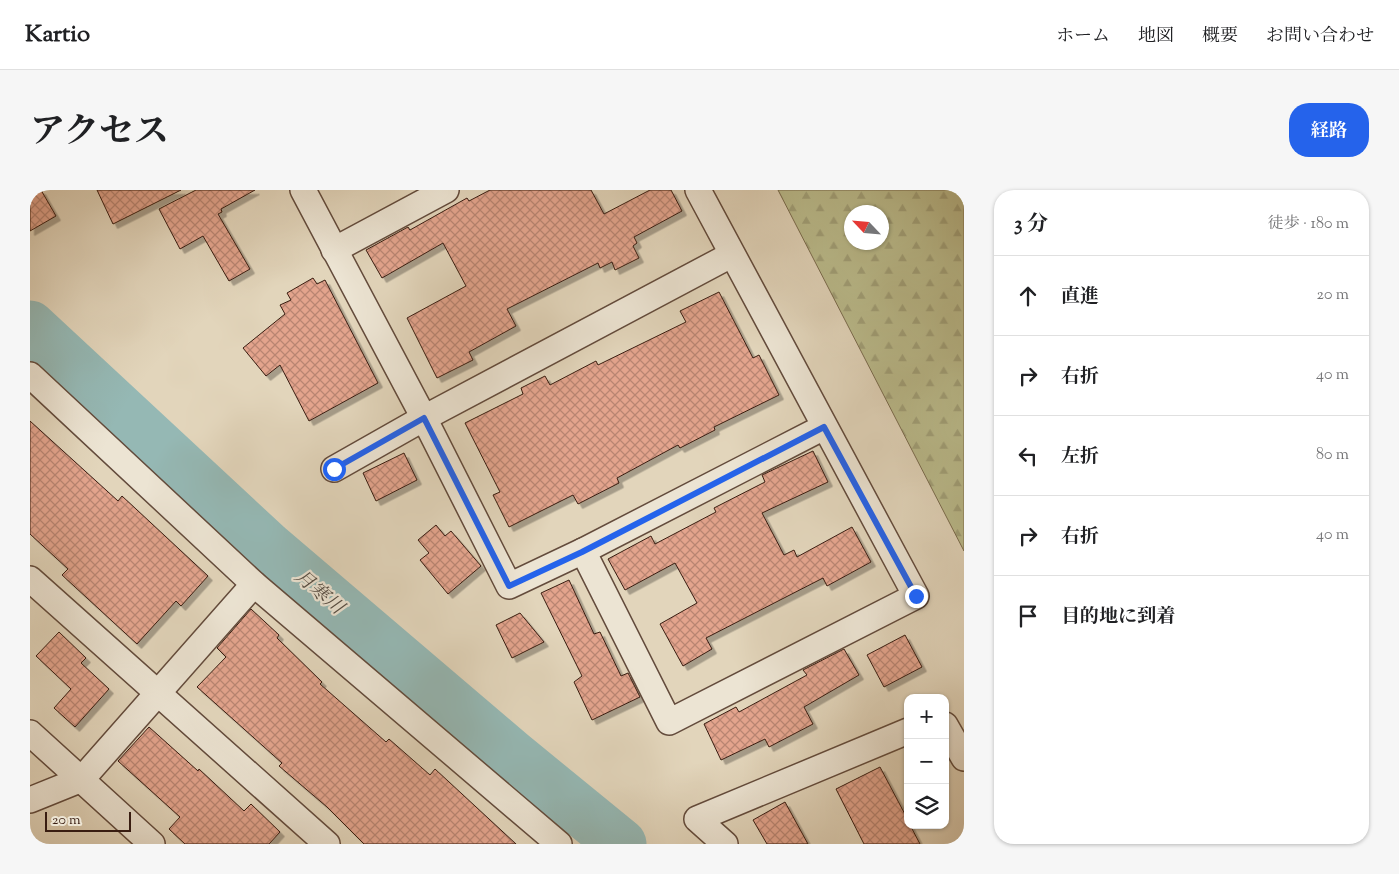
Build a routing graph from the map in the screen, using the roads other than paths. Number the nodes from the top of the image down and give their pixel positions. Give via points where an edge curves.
1 (303, 190) edge
2 (446, 190) edge
3 (698, 190) edge
4 (334, 250) junction
5 (732, 255) junction
6 (30, 374) edge
7 (424, 418) junction
8 (824, 427) junction
9 (334, 469) dead end
10 (582, 552) junction
11 (30, 579) edge
12 (254, 584) junction
13 (159, 693) junction
14 (949, 732) edge
15 (30, 733) edge
16 (904, 733) edge
17 (964, 758) edge
18 (82, 779) junction
19 (30, 800) edge
20 (152, 844) edge
21 (327, 844) edge
22 (558, 844) edge
23 (725, 844) edge

1 - 4 street
2 - 4 street
3 - 5 street
4 - 7 street
5 - 7 street
5 - 8 street
6 - 12 street
7 - 9 street
7 - 10 street via 509,586
8 - 10 street
8 - 10 street via 916,596 669,722
11 - 13 street
12 - 13 street
12 - 22 street
13 - 18 street
13 - 21 street
14 - 17 street
15 - 18 street
16 - 23 street via 697,819
18 - 19 street
18 - 20 street

